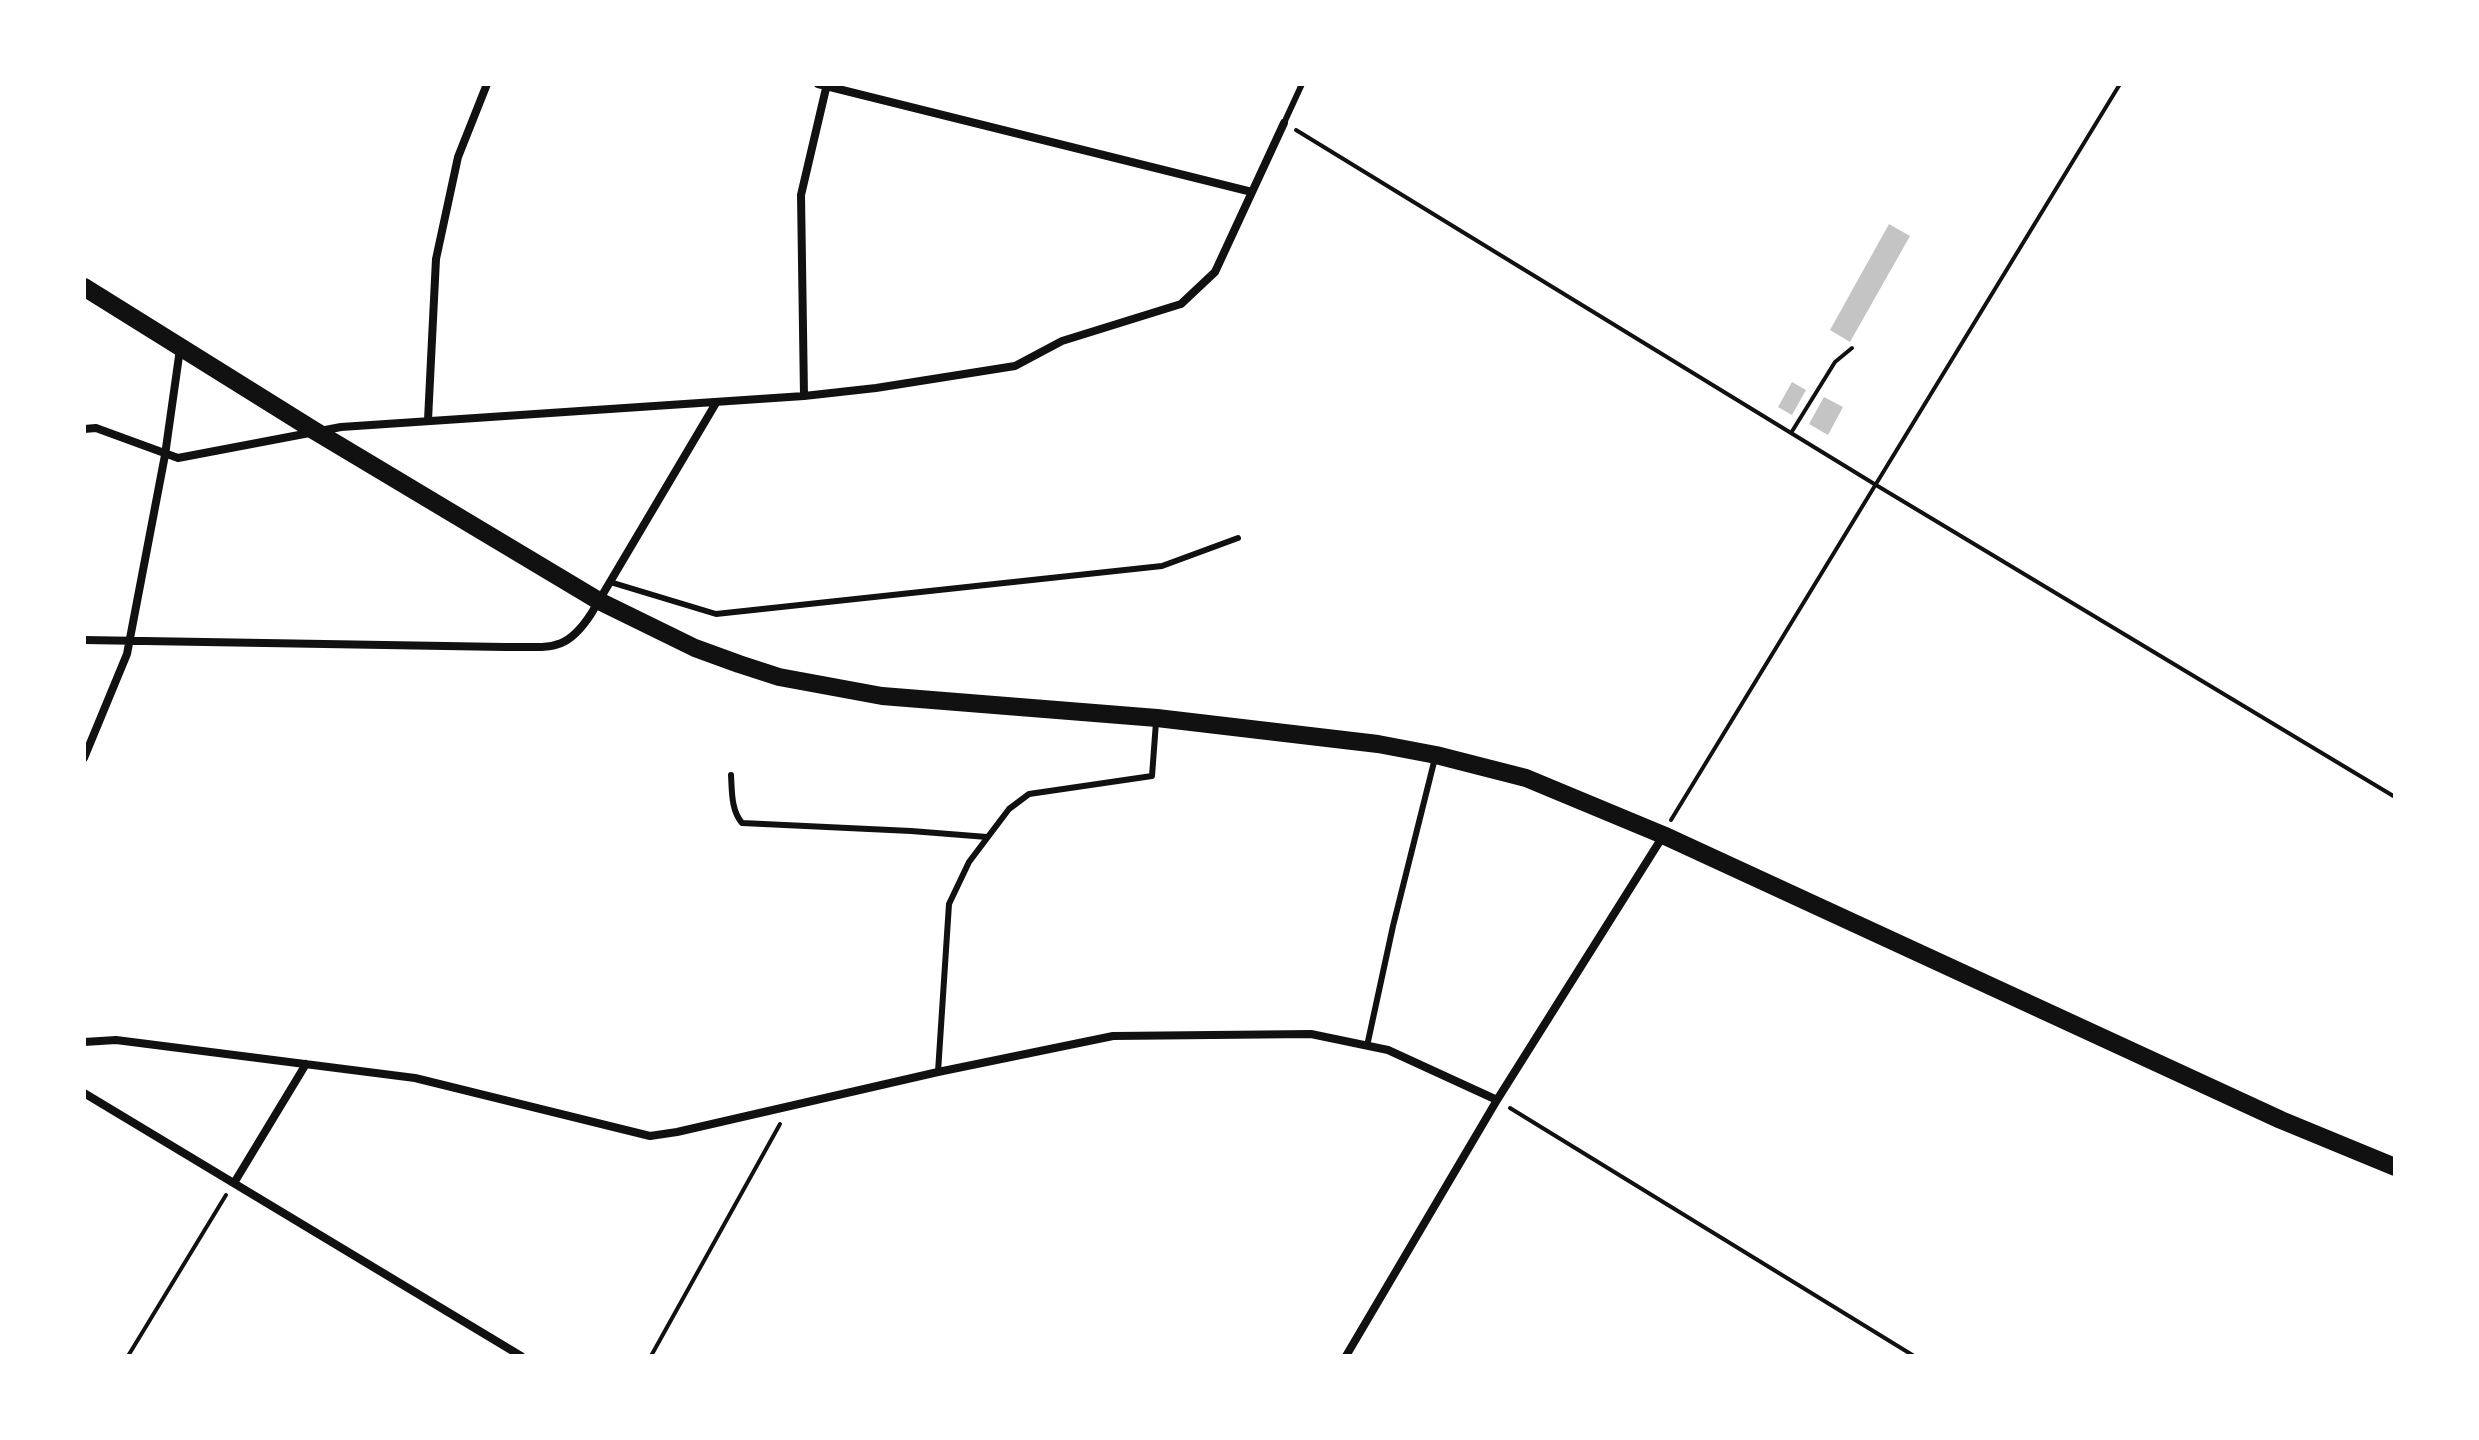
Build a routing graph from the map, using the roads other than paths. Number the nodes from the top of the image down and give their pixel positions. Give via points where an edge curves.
1 (487, 84) edge
2 (1302, 84) edge
3 (824, 85) edge
4 (1284, 123) joint
5 (1252, 192) junction
6 (84, 287) edge
7 (180, 348) junction
8 (804, 396) junction
9 (716, 403) junction
10 (428, 420) junction
11 (84, 429) edge
12 (315, 431) junction
13 (165, 455) junction
14 (1238, 538) dead end
15 (610, 582) junction
16 (599, 601) junction
17 (84, 640) edge
18 (130, 641) junction
19 (1157, 718) junction
20 (1436, 755) junction
21 (84, 758) edge
22 (731, 775) dead end
23 (1663, 835) junction
24 (987, 837) junction
25 (84, 1042) edge
26 (1367, 1046) junction
27 (306, 1064) junction
28 (938, 1072) junction
29 (84, 1093) edge
30 (1497, 1100) junction
31 (2395, 1167) edge
32 (234, 1183) junction
33 (521, 1356) edge
34 (1346, 1356) edge

1 - 10 street via 458,157 436,259
2 - 4 lane
3 - 5 street
3 - 8 street via 801,195
4 - 5 street
5 - 8 street via 1215,272 1181,304 1062,341 1015,366
6 - 7 main road
7 - 12 main road
7 - 13 street
8 - 9 street
9 - 10 street
9 - 15 street
10 - 12 street
11 - 13 street via 96,428
12 - 13 street via 178,458
12 - 16 main road
13 - 18 street
14 - 15 lane via 1162,566 716,614
15 - 16 street
16 - 18 street via 579,633 548,646
16 - 19 main road via 695,648 791,679 882,696
17 - 18 street
18 - 21 street
19 - 20 main road
19 - 24 lane via 1152,776 1029,794
20 - 23 main road via 1526,778
20 - 26 lane
22 - 24 lane via 733,802 742,823
23 - 30 street
23 - 31 main road via 2281,1120
24 - 28 lane via 949,904
25 - 27 street via 116,1040
26 - 28 street via 1311,1034 1113,1036
26 - 30 street via 1388,1050
27 - 28 street via 415,1078 650,1136
27 - 32 street
29 - 32 street
30 - 34 street
32 - 33 street

